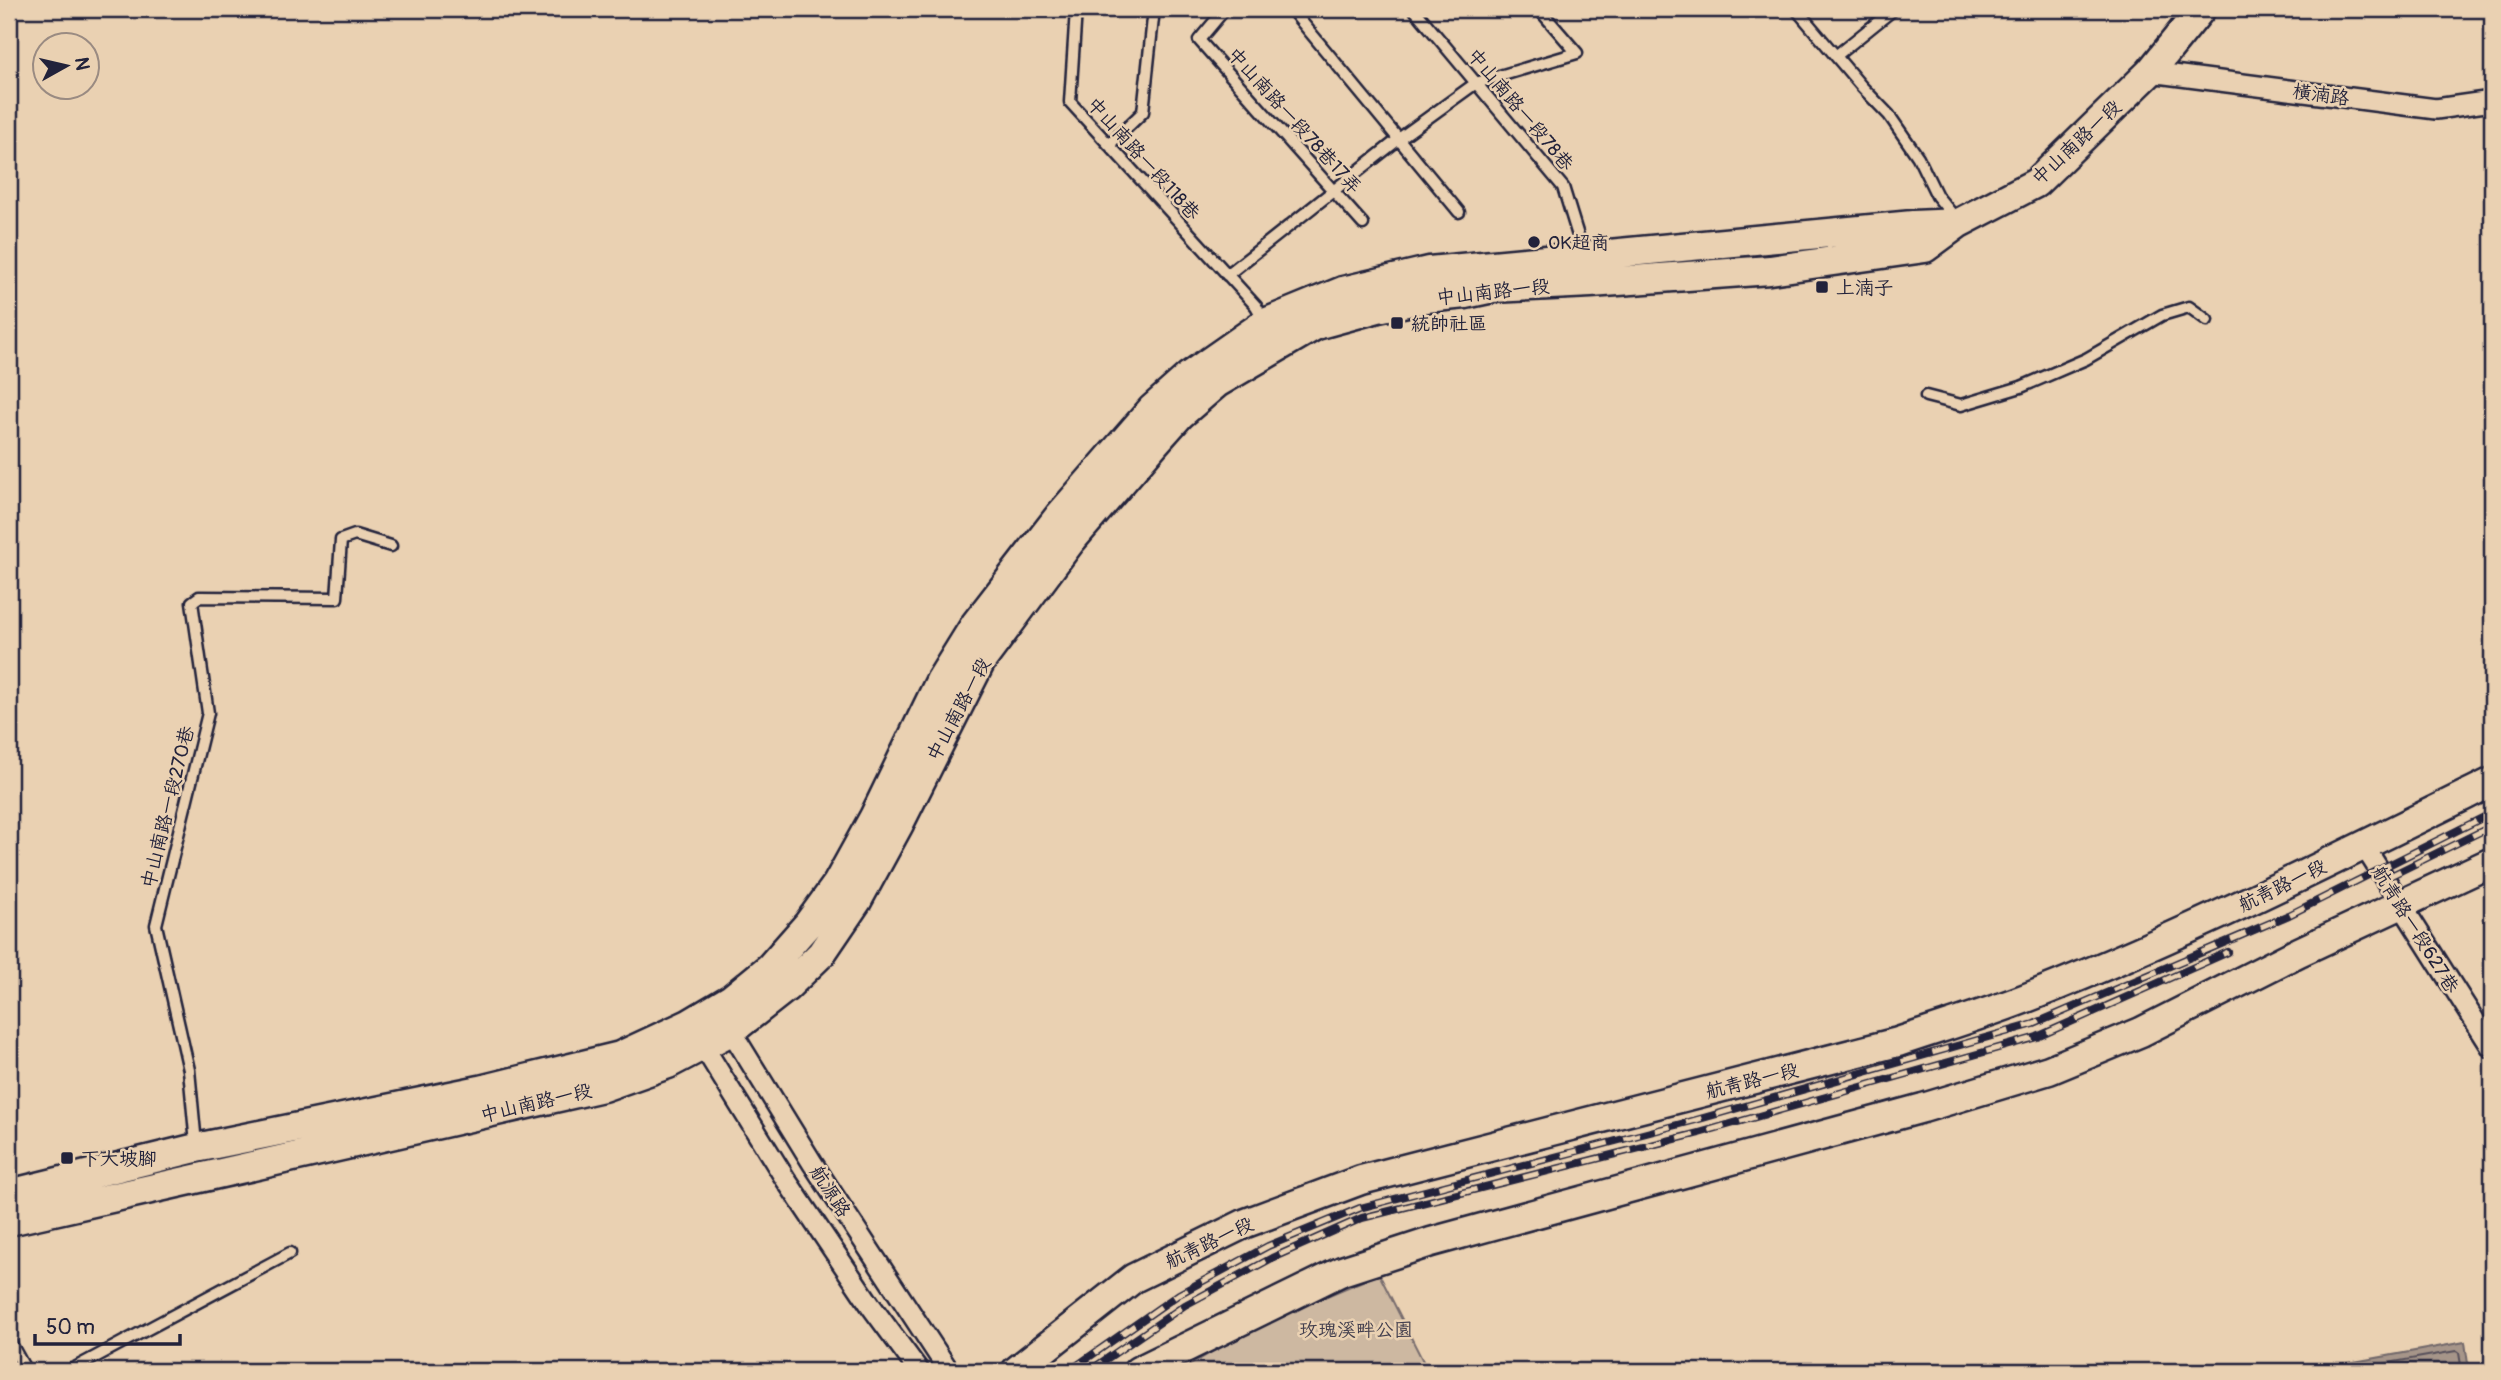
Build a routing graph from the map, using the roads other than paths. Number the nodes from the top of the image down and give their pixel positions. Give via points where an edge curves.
1 (1076, 9) edge
2 (1153, 9) edge
3 (1225, 9) edge
4 (1292, 9) edge
5 (1414, 9) edge
6 (1539, 9) edge
7 (1796, 9) edge
8 (1894, 9) edge
9 (2202, 9) edge
10 (1837, 55) junction
11 (2150, 72) junction
12 (1476, 83) junction
13 (2492, 101) edge
14 (1400, 138) junction
15 (1109, 145) junction
16 (1335, 191) junction
17 (1460, 212) dead end
18 (1363, 223) dead end
19 (1959, 223) junction
20 (1587, 269) junction
21 (1227, 275) junction
22 (2207, 320) dead end
23 (1272, 334) junction
24 (1926, 396) dead end
25 (391, 546) dead end
26 (2492, 782) edge
27 (2364, 846) junction
28 (2492, 862) edge
29 (2400, 906) junction
30 (724, 1019) junction
31 (696, 1035) junction
32 (2492, 1048) edge
33 (197, 1148) junction
34 (9, 1194) edge
35 (9, 1221) edge
36 (290, 1253) dead end
37 (9, 1340) edge
38 (26, 1371) edge
39 (69, 1371) edge
40 (919, 1371) edge
41 (949, 1371) edge
42 (1016, 1371) edge
43 (1138, 1371) edge

1 - 15 lane, 中山南路一段118巷 via 1070,102
2 - 15 lane via 1143,112
3 - 16 lane, 中山南路一段78巷17弄 via 1199,40
4 - 14 lane
5 - 12 lane, 中山南路一段78巷
6 - 12 lane via 1577,53
7 - 10 lane
8 - 10 lane
9 - 11 main road, 中山南路一段
10 - 19 lane via 1889,115 1918,157 1937,196
11 - 13 street, 橫湳路 via 2436,109
11 - 19 main road, 中山南路一段 via 2036,183
12 - 14 lane
12 - 20 lane, 中山南路一段78巷 via 1563,187
14 - 16 lane
14 - 17 lane
15 - 21 lane, 中山南路一段118巷
16 - 18 lane, 中山南路一段78巷17弄
16 - 21 lane
19 - 20 main road, 中山南路一段 via 1913,225
20 - 23 main road, 中山南路一段 via 1429,271 1343,291
21 - 23 lane, 中山南路一段118巷 via 1256,306
22 - 24 lane via 2189,307 2162,315 2047,377 1961,405
23 - 30 main road, 中山南路一段 via 1189,376 1152,410 1059,516 976,623 940,681 837,884 770,967 732,999
25 - 33 lane, 中山南路一段270巷 via 355,534 341,540 337,598 199,597 192,602 208,713 156,925 189,1070
26 - 27 main road, 航青路一段
27 - 29 street, 航青路一段627巷
27 - 42 main road, 航青路一段 via 2193,927 2033,996 1961,1021 1898,1042 1362,1180 1246,1223 1134,1278
28 - 29 main road
29 - 32 street, 航青路一段627巷
29 - 43 main road via 2141,1032 2049,1070 1431,1242 1342,1271
30 - 31 main road, 中山南路一段
30 - 41 street, 航源路
31 - 33 main road, 中山南路一段 via 480,1090
31 - 35 main road, 中山南路一段 via 668,1064 603,1087
31 - 40 street, 航源路 via 786,1180
33 - 34 main road, 中山南路一段
36 - 39 lane
37 - 38 lane

